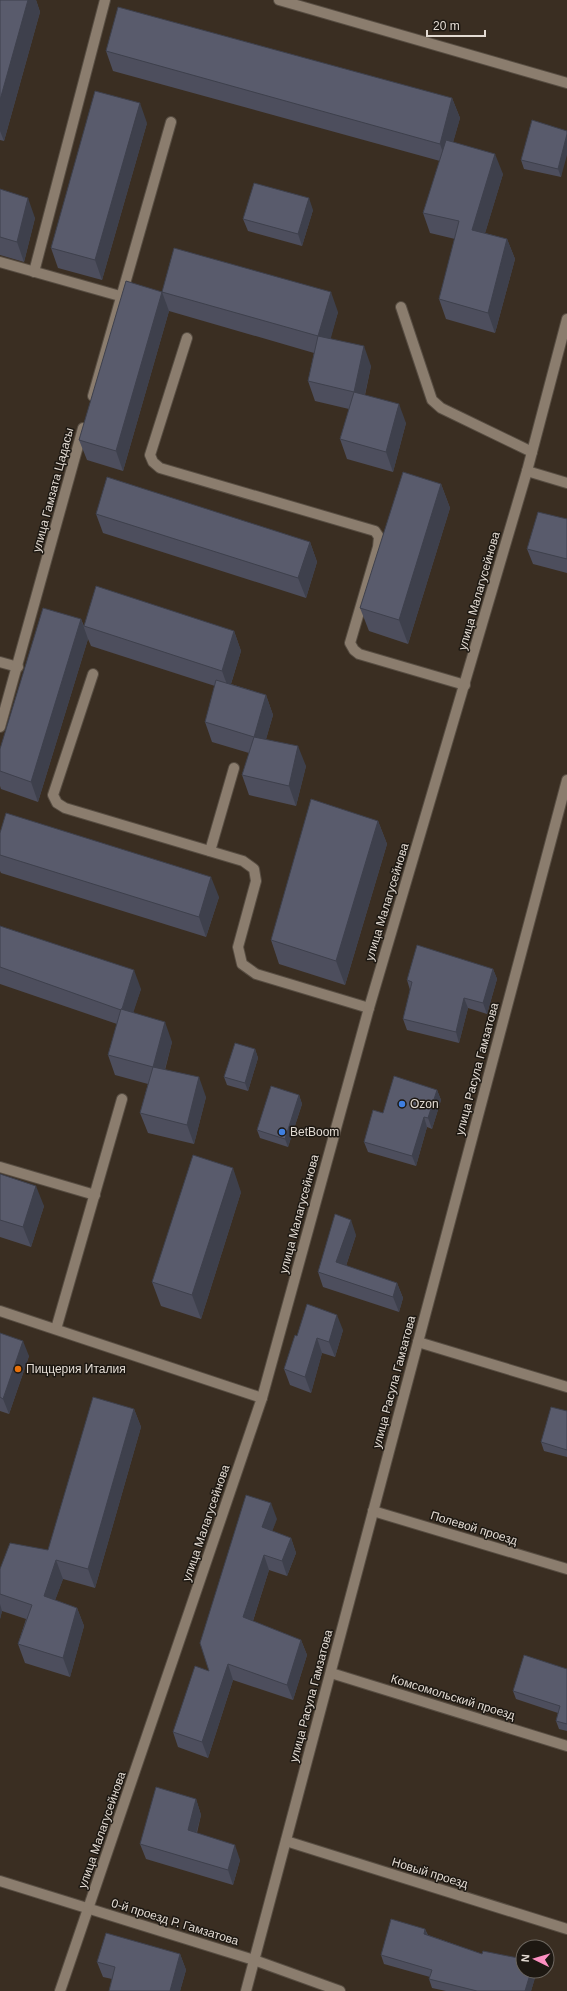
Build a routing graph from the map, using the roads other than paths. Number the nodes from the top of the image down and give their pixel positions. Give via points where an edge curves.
1 (105, 0) edge
2 (279, 0) edge
3 (567, 84) edge
4 (171, 122) dead end
5 (0, 262) edge
6 (34, 272) junction
7 (120, 296) junction
8 (401, 307) dead end
9 (567, 319) edge
10 (187, 338) dead end
11 (91, 402) edge
12 (86, 417) edge
13 (532, 452) junction
14 (527, 471) junction
15 (567, 483) edge
16 (0, 662) edge
17 (18, 667) junction
18 (93, 674) dead end
19 (465, 685) junction
20 (0, 727) edge
21 (234, 768) dead end
22 (567, 780) edge
23 (210, 851) junction
24 (369, 1008) junction
25 (122, 1099) dead end
26 (0, 1167) edge
27 (94, 1195) junction
28 (0, 1311) edge
29 (56, 1329) junction
30 (418, 1342) junction
31 (567, 1387) edge
32 (262, 1398) junction
33 (373, 1511) junction
34 (567, 1569) edge
35 (330, 1673) junction
36 (567, 1746) edge
37 (286, 1841) junction
38 (0, 1881) edge
39 (89, 1909) junction
40 (567, 1929) edge
41 (254, 1960) junction
42 (60, 1991) edge
43 (246, 1991) edge
44 (340, 1991) edge

1 - 6 street
2 - 3 street
4 - 7 street
5 - 6 street
6 - 7 street
7 - 11 street
8 - 13 street via 432,400 441,408
9 - 13 street, улица Малагусейнова
10 - 19 street via 150,455 152,462 160,468 375,531 379,537 378,547 350,643 354,650 359,654
12 - 17 street, улица Гамзата Цадасы
13 - 14 street, улица Малагусейнова
14 - 15 street
14 - 19 street, улица Малагусейнова
16 - 17 street
17 - 20 street, улица Гамзата Цадасы
18 - 23 street via 54,795 57,803 65,808
19 - 24 street, улица Малагусейнова
21 - 23 street
22 - 30 street, улица Расула Гамзатова
23 - 24 street via 243,861 254,869 256,881 238,947 242,964 256,974
24 - 32 street, улица Малагусейнова
25 - 27 street
26 - 27 street
27 - 29 street
28 - 29 street
29 - 32 street
30 - 31 street
30 - 33 street, улица Расула Гамзатова
32 - 39 street, улица Малагусейнова
33 - 34 street, Полевой проезд
33 - 35 street, улица Расула Гамзатова
35 - 36 street, Комсомольский проезд
35 - 37 street, улица Расула Гамзатова
37 - 40 street, Новый проезд
37 - 41 street, улица Расула Гамзатова
38 - 39 street, 0-й проезд Р. Гамзатова
39 - 41 street, 0-й проезд Р. Гамзатова
39 - 42 street, улица Малагусейнова
41 - 43 street, улица Расула Гамзатова
41 - 44 street, 0-й проезд Р. Гамзатова

